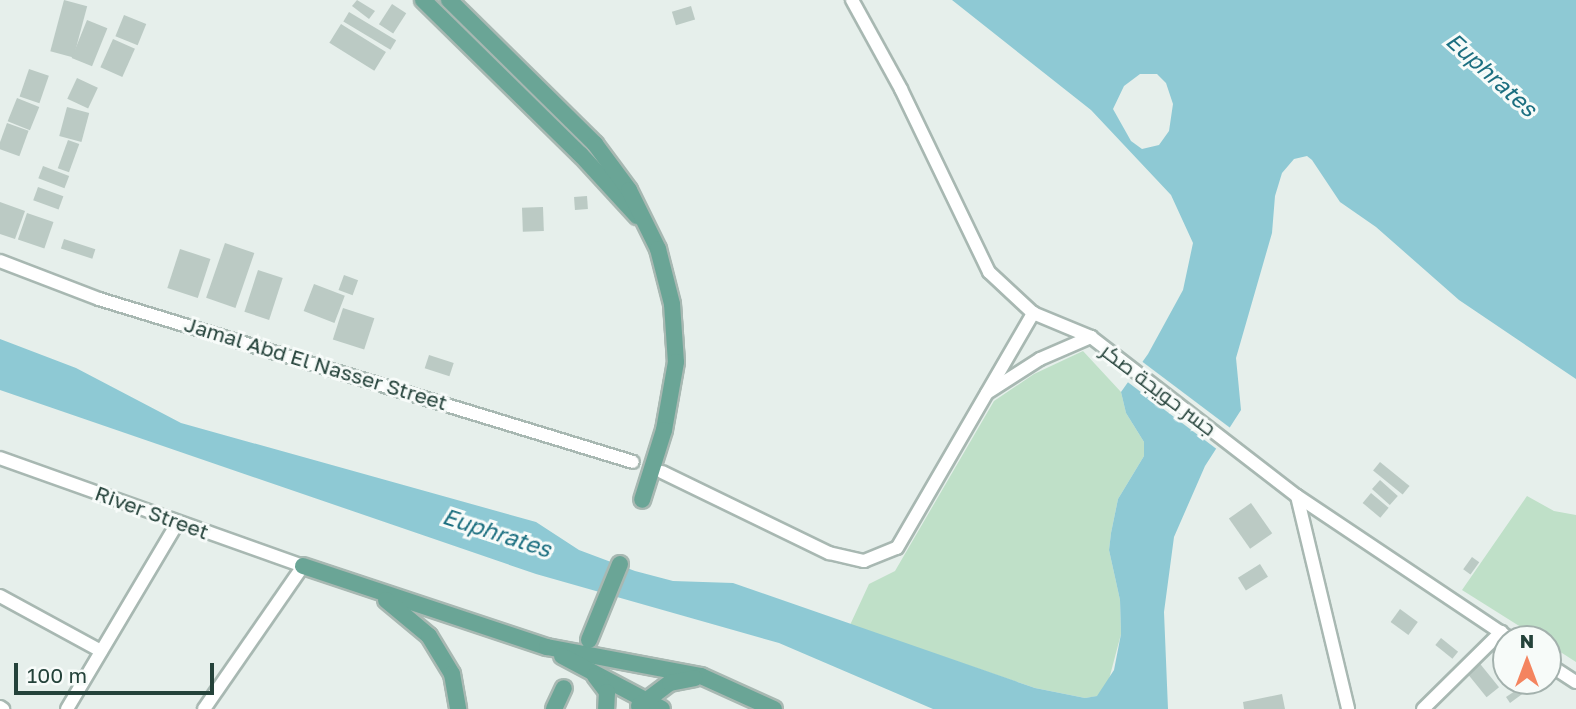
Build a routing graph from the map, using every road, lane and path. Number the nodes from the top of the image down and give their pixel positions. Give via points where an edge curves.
1 (423, 0) edge
2 (449, 0) edge
3 (852, 0) edge
4 (648, 228) junction
5 (0, 261) edge
6 (1033, 313) junction
7 (1091, 337) junction
8 (985, 394) junction
9 (0, 458) edge
10 (633, 462) dead end
11 (662, 472) dead end
12 (1297, 496) junction
13 (642, 500) dead end
14 (178, 522) junction
15 (621, 564) dead end
16 (303, 566) junction
17 (379, 594) junction
18 (0, 596) edge
19 (1492, 627) edge
20 (589, 640) dead end
21 (547, 648) junction
22 (1492, 648) edge
23 (101, 651) junction
24 (593, 674) junction
25 (701, 676) junction
26 (564, 688) dead end
27 (640, 704) edge
28 (67, 709) edge
29 (204, 709) edge
30 (458, 709) edge
31 (554, 709) edge
32 (606, 709) edge
33 (662, 709) edge
34 (774, 709) edge
35 (1348, 709) edge
36 (1423, 709) edge

1 - 4 main road via 581,155
2 - 4 main road via 595,144 629,190
3 - 6 street via 901,89 989,272
4 - 13 main road via 667,277 676,362 664,430
5 - 10 street, Jamal Abd El Nasser Street via 99,299
6 - 7 street, جسر حويجة صكر
6 - 8 street
7 - 8 street via 1040,359
7 - 12 street, جسر حويجة صكر
8 - 11 street via 897,548 864,561 829,553 759,523
9 - 14 street, River Street
12 - 19 street, جسر حويجة صكر
12 - 35 street
14 - 16 street, River Street
14 - 23 street
15 - 20 main road
16 - 17 main road
16 - 29 street
17 - 21 main road
17 - 30 main road via 429,636 452,674
18 - 23 street
21 - 24 main road
21 - 25 main road
22 - 36 street
23 - 28 street
24 - 27 main road
24 - 32 main road via 607,692
25 - 27 main road via 670,682
25 - 34 main road
26 - 31 main road
27 - 33 main road

